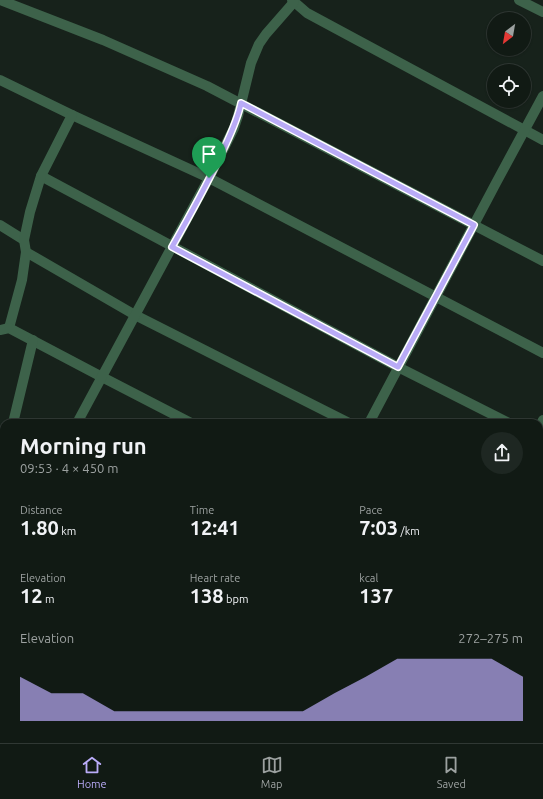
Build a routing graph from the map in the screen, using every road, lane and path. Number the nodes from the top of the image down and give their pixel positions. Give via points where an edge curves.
1 (0, 0) edge
2 (519, 0) edge
3 (293, 1) edge
4 (543, 12) edge
5 (0, 80) edge
6 (543, 96) edge
7 (241, 103) junction
8 (72, 115) junction
9 (525, 131) junction
10 (543, 140) edge
11 (41, 176) junction
12 (209, 178) junction
13 (0, 225) edge
14 (474, 225) junction
15 (24, 240) junction
16 (172, 247) junction
17 (26, 252) junction
18 (543, 261) edge
19 (436, 297) junction
20 (135, 315) junction
21 (5, 329) edge
22 (33, 340) junction
23 (543, 353) edge
24 (398, 367) junction
25 (102, 377) junction
26 (14, 419) edge
27 (79, 419) edge
28 (183, 419) edge
29 (341, 419) edge
30 (371, 419) edge
31 (501, 419) edge

1 - 7 street via 103,40
2 - 4 street
3 - 7 street via 259,44
3 - 9 street via 308,13
5 - 8 street
6 - 9 street
7 - 12 street via 234,128
7 - 14 street
8 - 11 street
8 - 12 street
9 - 10 street
9 - 14 street
11 - 15 street
11 - 16 street
12 - 16 street
12 - 19 street
13 - 15 street
14 - 18 street
14 - 19 street
15 - 17 street
16 - 20 street
16 - 24 street
17 - 20 street
17 - 21 street via 22,280
19 - 23 street
19 - 24 street
20 - 25 street
20 - 29 street
21 - 22 street
22 - 25 street
22 - 26 street
24 - 30 street
24 - 31 street
25 - 27 street
25 - 28 street

